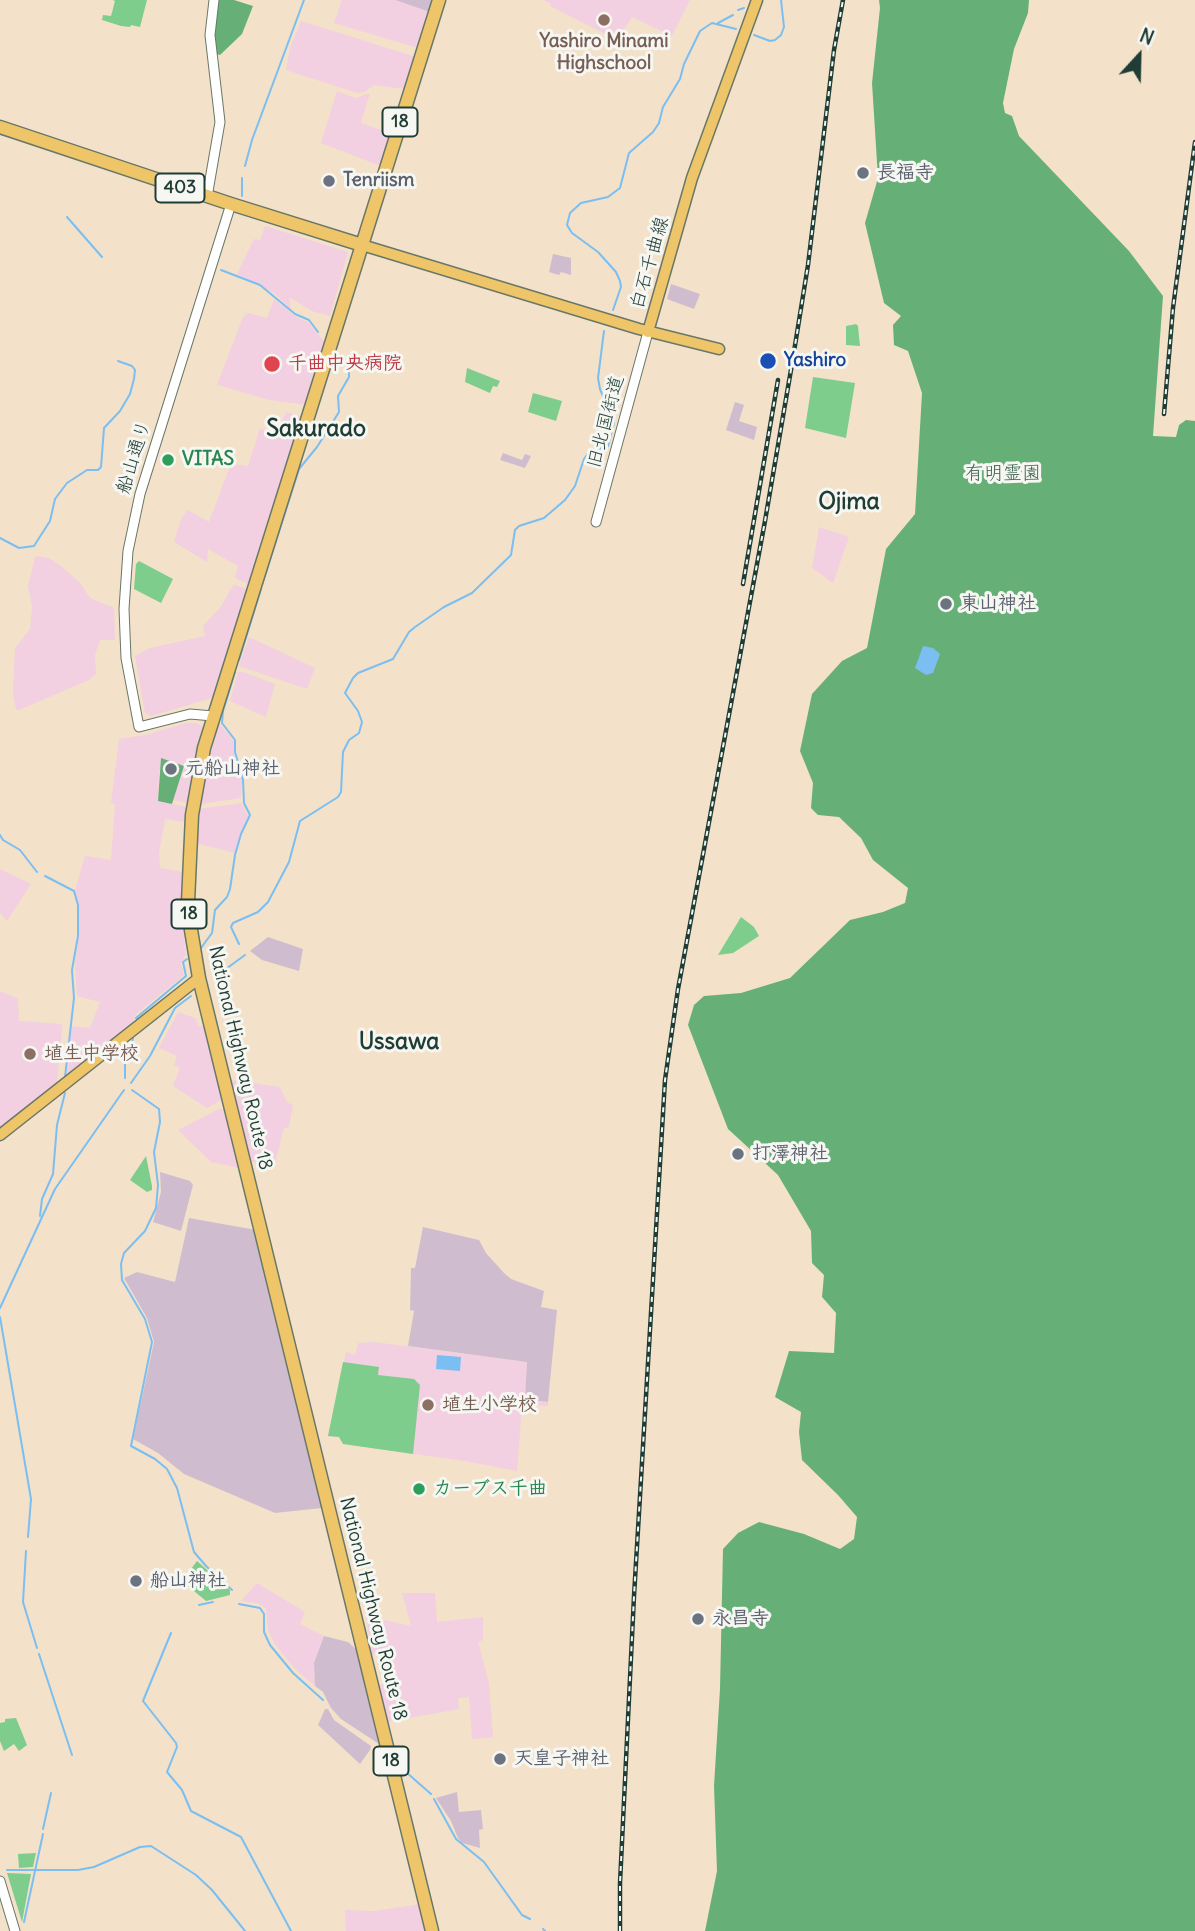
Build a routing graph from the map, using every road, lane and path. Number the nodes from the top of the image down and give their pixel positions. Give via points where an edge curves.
1 (214, 0) edge
2 (439, 0) edge
3 (757, 0) edge
4 (0, 127) edge
5 (207, 197) junction
6 (231, 204) junction
7 (362, 245) junction
8 (648, 332) junction
9 (719, 349) dead end
10 (596, 522) dead end
11 (213, 716) junction
12 (200, 978) junction
13 (0, 1135) edge
14 (0, 1881) edge
15 (3, 1902) edge
16 (15, 1931) edge
17 (432, 1931) edge

1 - 5 street via 210,34 220,122
2 - 7 highway, National Highway Route 18 / 18
3 - 8 main road, 白石千曲線 via 692,178
4 - 5 highway, 403
5 - 6 highway, 403
6 - 7 highway, 403
6 - 11 street, 船山通り via 133,522 125,582 126,658 139,727 190,714
7 - 8 main road, 白石千曲線
7 - 11 highway, National Highway Route 18 / 18
8 - 9 main road
8 - 10 street, 旧北国街道
11 - 12 highway, National Highway Route 18 / 18 via 198,776 189,845 189,912
12 - 13 main road
12 - 17 highway, National Highway Route 18 / 18
14 - 15 street
15 - 16 street

